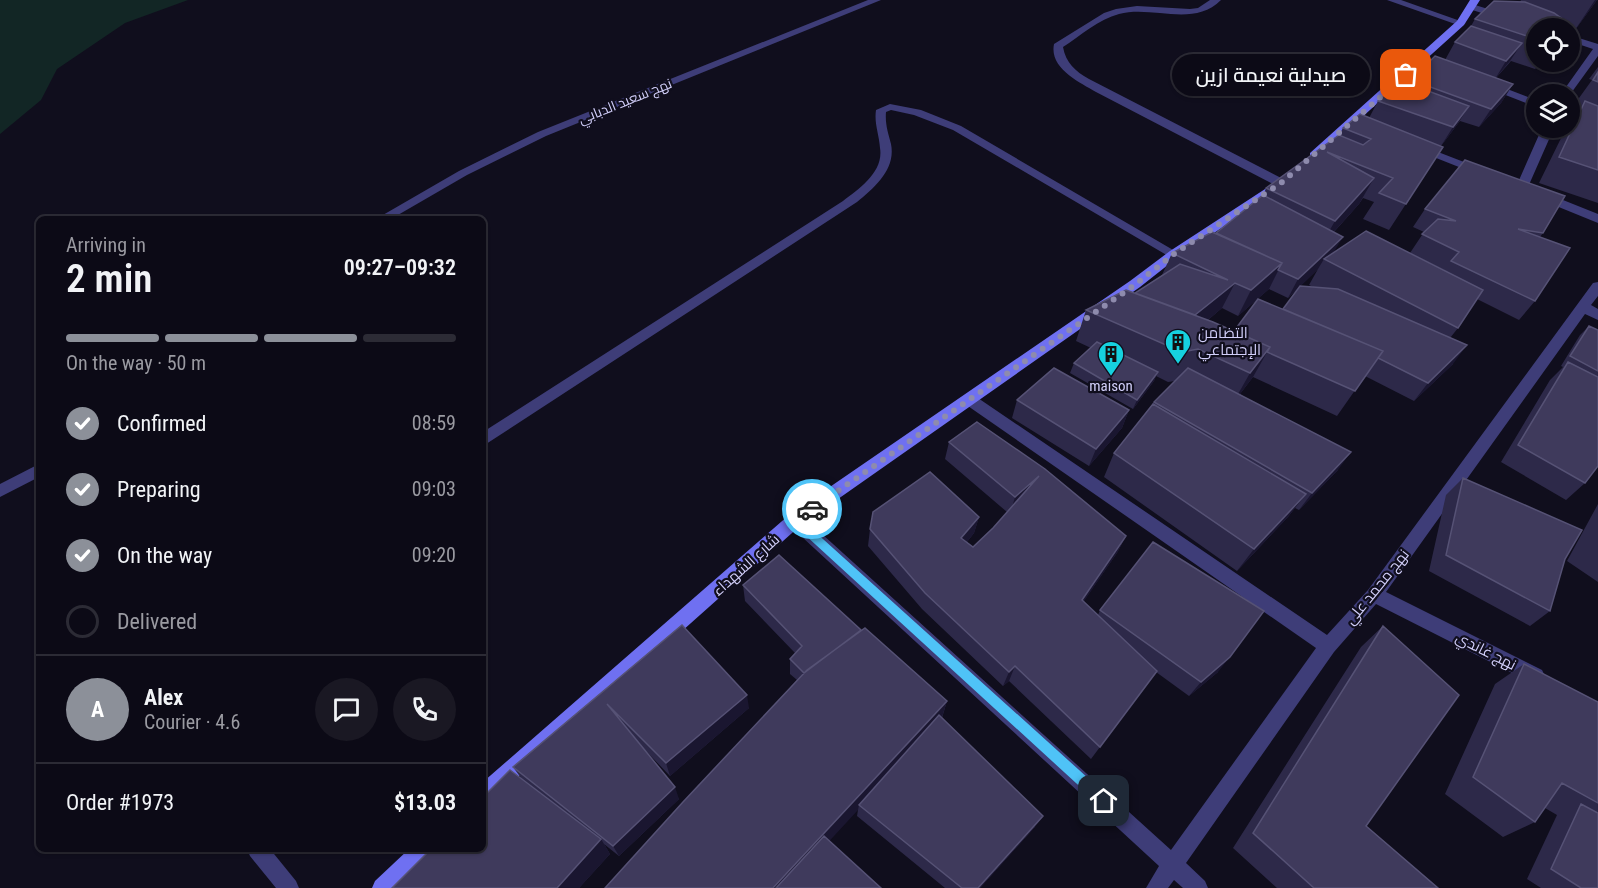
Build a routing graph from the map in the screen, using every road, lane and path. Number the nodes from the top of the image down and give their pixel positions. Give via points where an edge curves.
1 (842, 0) edge
2 (876, 0) edge
3 (1216, 0) edge
4 (1392, 0) edge
5 (1474, 4) edge
6 (861, 5) junction
7 (1461, 23) junction
8 (1526, 23) edge
9 (1580, 42) edge
10 (1598, 48) edge
11 (1475, 79) edge
12 (1573, 84) edge
13 (1526, 100) edge
14 (1580, 120) edge
15 (1598, 126) edge
16 (1543, 138) edge
17 (1405, 143) edge
18 (1290, 175) junction
19 (1490, 175) edge
20 (387, 216) edge
21 (1598, 219) edge
22 (1174, 254) junction
23 (1598, 286) edge
24 (1591, 311) edge
25 (970, 400) junction
26 (486, 438) edge
27 (36, 472) edge
28 (0, 491) edge
29 (795, 520) junction
30 (1374, 595) junction
31 (1328, 646) junction
32 (1555, 686) edge
33 (486, 792) edge
34 (259, 852) edge
35 (421, 852) edge
36 (1173, 863) junction
37 (289, 888) edge
38 (382, 888) edge
39 (1156, 888) edge
40 (1198, 888) edge

1 - 6 street
2 - 6 street, نهج سعيد الدبابي
3 - 18 street via 1190,12 1137,9 1107,15 1058,46 1059,59 1100,90
4 - 7 street
5 - 7 main road, شارع الشهداء
5 - 8 street
6 - 20 street, نهج سعيد الدبابي via 542,134
7 - 18 main road, شارع الشهداء via 1429,61 1358,124
9 - 10 street
10 - 12 street
11 - 13 street
14 - 15 street
16 - 21 street via 1517,185
17 - 19 street
18 - 22 main road, شارع الشهداء
22 - 25 main road, شارع الشهداء
22 - 26 street via 957,128 917,112 890,107 881,110 878,124 887,149 886,159 865,189 837,211
23 - 24 street, نهج محمد علي
24 - 30 street, نهج محمد علي
25 - 29 main road, شارع الشهداء
25 - 31 street
27 - 28 street
29 - 33 main road, شارع الشهداء
29 - 36 street
30 - 31 street, نهج محمد علي
30 - 32 street, نهج غاندي
31 - 36 street, نهج محمد علي
34 - 37 street
35 - 38 main road
36 - 39 street, نهج محمد علي
36 - 40 street

